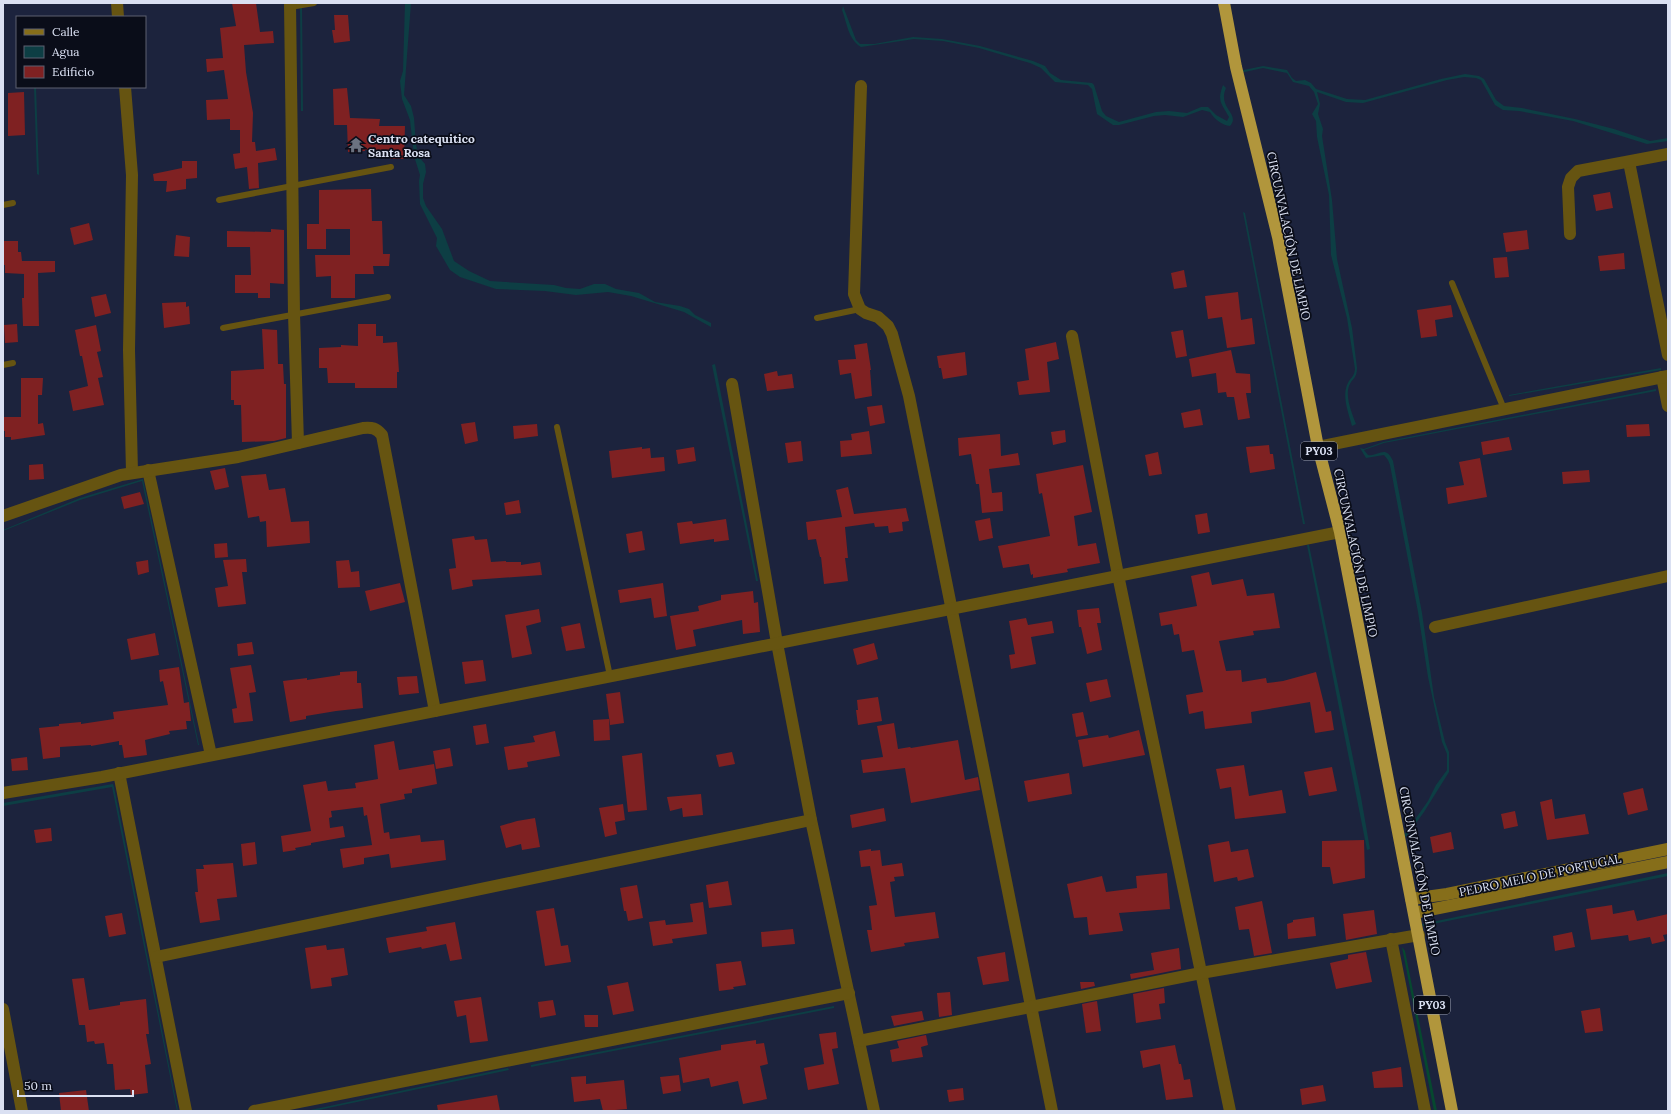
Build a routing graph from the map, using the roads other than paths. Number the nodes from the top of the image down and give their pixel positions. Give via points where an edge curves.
1 (117, 3) edge
2 (314, 3) edge
3 (1224, 3) edge
4 (290, 5) edge
5 (118, 16) edge
6 (861, 86) dead end
7 (125, 88) edge
8 (1668, 154) edge
9 (1629, 162) junction
10 (391, 168) dead end
11 (292, 186) junction
12 (219, 200) dead end
13 (13, 203) dead end
14 (3, 205) edge
15 (1570, 234) dead end
16 (1452, 283) dead end
17 (388, 298) dead end
18 (860, 309) junction
19 (294, 314) junction
20 (817, 318) dead end
21 (223, 328) dead end
22 (1072, 336) dead end
23 (1668, 355) edge
24 (13, 363) dead end
25 (3, 365) edge
26 (1665, 377) edge
27 (732, 384) dead end
28 (1668, 406) edge
29 (1504, 409) junction
30 (557, 427) dead end
31 (298, 444) junction
32 (1318, 447) junction
33 (148, 470) junction
34 (132, 472) junction
35 (3, 516) edge
36 (1340, 532) junction
37 (1118, 575) junction
38 (1668, 576) edge
39 (951, 608) junction
40 (1435, 627) dead end
41 (777, 643) junction
42 (610, 676) junction
43 (435, 711) junction
44 (211, 755) junction
45 (119, 774) junction
46 (3, 793) edge
47 (811, 820) junction
48 (1668, 849) edge
49 (1668, 862) edge
50 (1411, 899) junction
51 (1414, 913) junction
52 (1419, 934) junction
53 (1391, 939) junction
54 (156, 957) junction
55 (1201, 973) junction
56 (849, 992) junction
57 (1031, 1007) junction
58 (3, 1009) edge
59 (859, 1041) junction
60 (22, 1111) edge
61 (186, 1111) edge
62 (254, 1111) edge
63 (874, 1111) edge
64 (1052, 1111) edge
65 (1230, 1111) edge
66 (1425, 1111) edge
67 (1452, 1111) edge

1 - 5 street
2 - 4 lane
3 - 32 highway, CIRCUNVALACIÓN DE LIMPIO / PY03 via 1236,67 1278,237
4 - 11 street
6 - 18 street via 853,285
7 - 34 street via 132,175 129,350
8 - 9 street
9 - 15 street via 1578,171 1574,175 1568,187
9 - 23 street
10 - 11 lane
11 - 12 lane
11 - 19 street
13 - 14 lane
16 - 29 lane
17 - 19 lane
18 - 20 lane
18 - 39 street via 866,314 878,317 888,326 896,348 925,468
19 - 21 lane
19 - 31 street
22 - 37 street
24 - 25 lane
26 - 28 street
26 - 29 street
27 - 41 street
29 - 32 street
30 - 42 lane
31 - 33 street via 238,457
31 - 43 street via 372,427 382,435
32 - 36 highway, CIRCUNVALACIÓN DE LIMPIO / PY03
33 - 34 street
33 - 44 street
34 - 35 street
36 - 37 street
36 - 50 highway, CIRCUNVALACIÓN DE LIMPIO / PY03
37 - 39 street
37 - 55 street
38 - 40 street
39 - 41 street
39 - 57 street
41 - 42 street
41 - 47 street
42 - 43 street
43 - 44 street
44 - 45 street
45 - 46 street
45 - 54 street
47 - 54 street
47 - 56 street
48 - 50 street, PEDRO MELO DE PORTUGAL
49 - 51 street, PEDRO MELO DE PORTUGAL
50 - 51 highway, CIRCUNVALACIÓN DE LIMPIO / PY03
51 - 52 highway, CIRCUNVALACIÓN DE LIMPIO / PY03
52 - 53 street
52 - 67 highway, CIRCUNVALACIÓN DE LIMPIO / PY03
53 - 55 street
53 - 66 street
54 - 61 street
55 - 57 street
55 - 65 street
56 - 59 street
56 - 62 street
57 - 59 street
57 - 64 street
58 - 60 street
59 - 63 street

